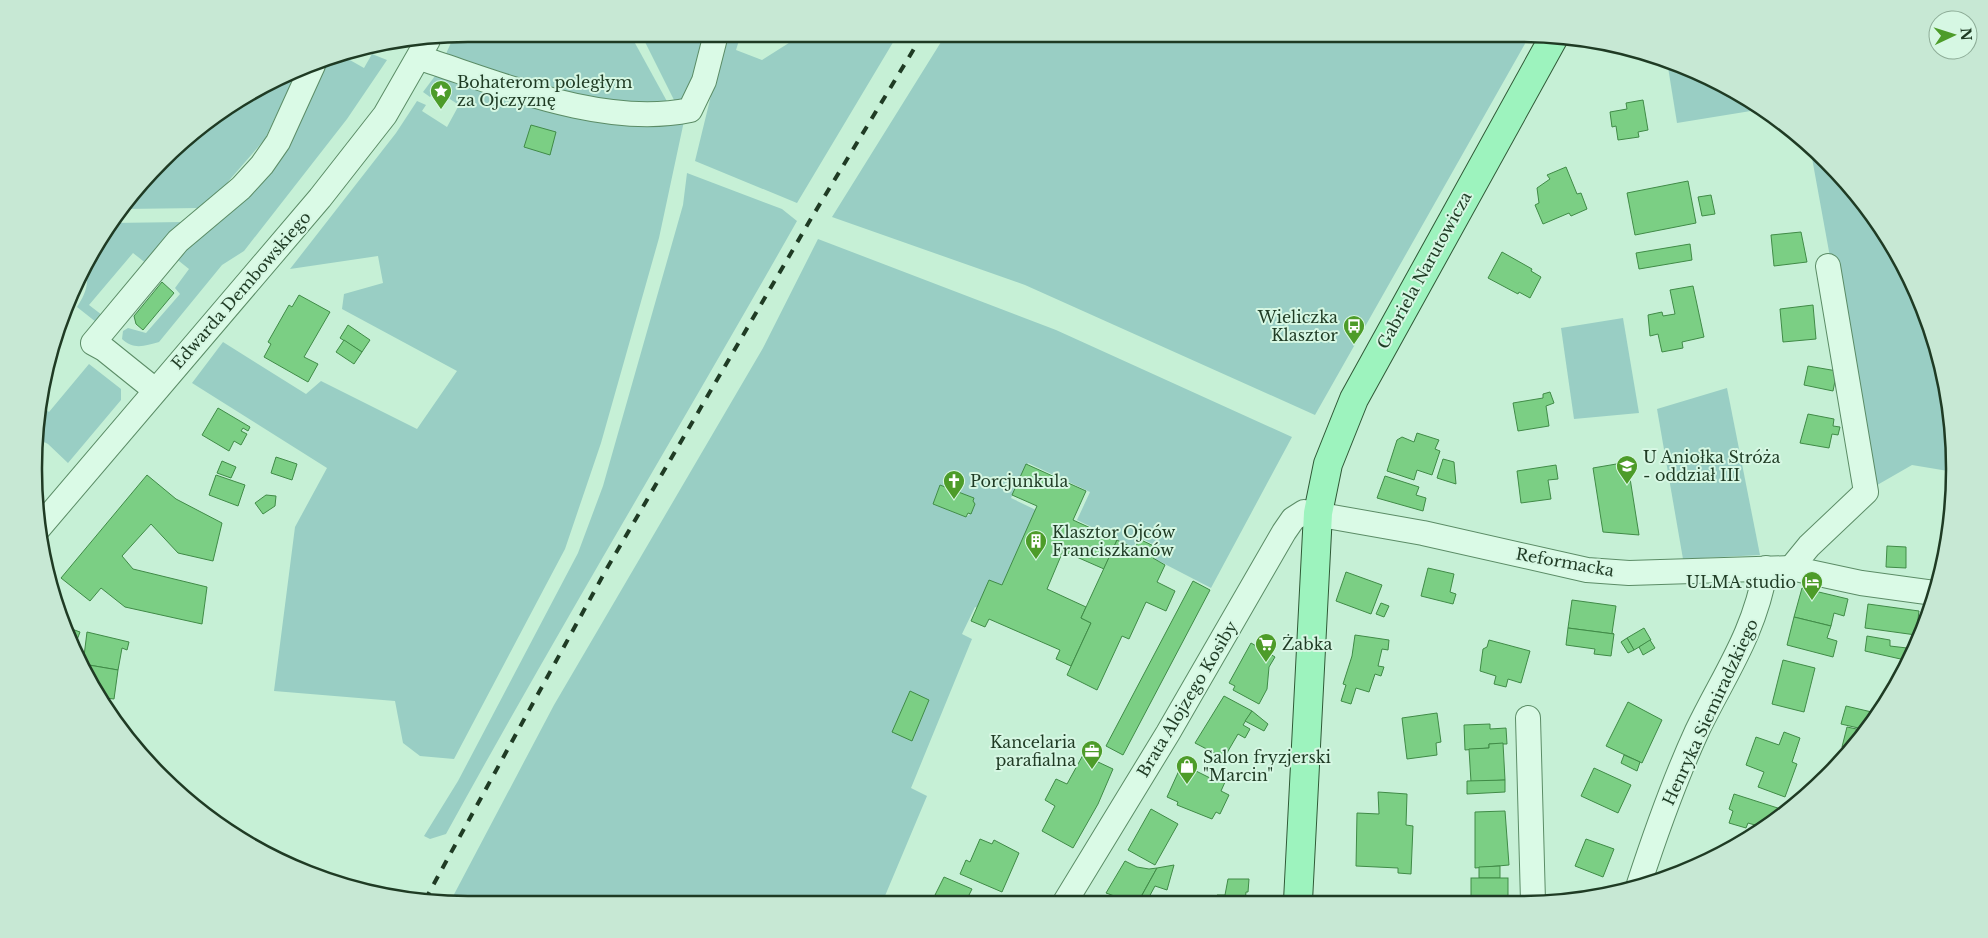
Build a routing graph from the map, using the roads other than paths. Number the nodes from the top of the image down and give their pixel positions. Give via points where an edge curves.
1 (714, 42) edge
2 (1550, 43) edge
3 (428, 54) edge
4 (309, 74) edge
5 (1828, 266) dead end
6 (155, 390) junction
7 (1318, 513) junction
8 (45, 519) edge
9 (1766, 568) junction
10 (1791, 568) junction
11 (1927, 592) edge
12 (1528, 718) dead end
13 (1641, 877) edge
14 (1076, 896) edge
15 (1298, 896) edge
16 (1533, 896) edge

1 - 3 street via 704,81 690,110 649,114 596,110 536,95
2 - 7 main road, Gabriela Narutowicza via 1354,399 1328,464
3 - 6 street, Edwarda Dembowskiego via 386,115 320,198
4 - 6 street via 278,142 262,165 241,188 178,241 93,343
5 - 10 street via 1866,492 1809,546
6 - 8 street, Edwarda Dembowskiego
7 - 9 street, Reformacka via 1587,570 1629,573
7 - 14 street, Brata Alojzego Kosiby via 1304,512 1284,532
7 - 15 main road, Gabriela Narutowicza
9 - 10 street, Reformacka
9 - 13 street, Henryka Siemiradzkiego via 1757,608 1744,641 1698,731 1661,818
10 - 11 street, Reformacka via 1861,583
12 - 16 street

